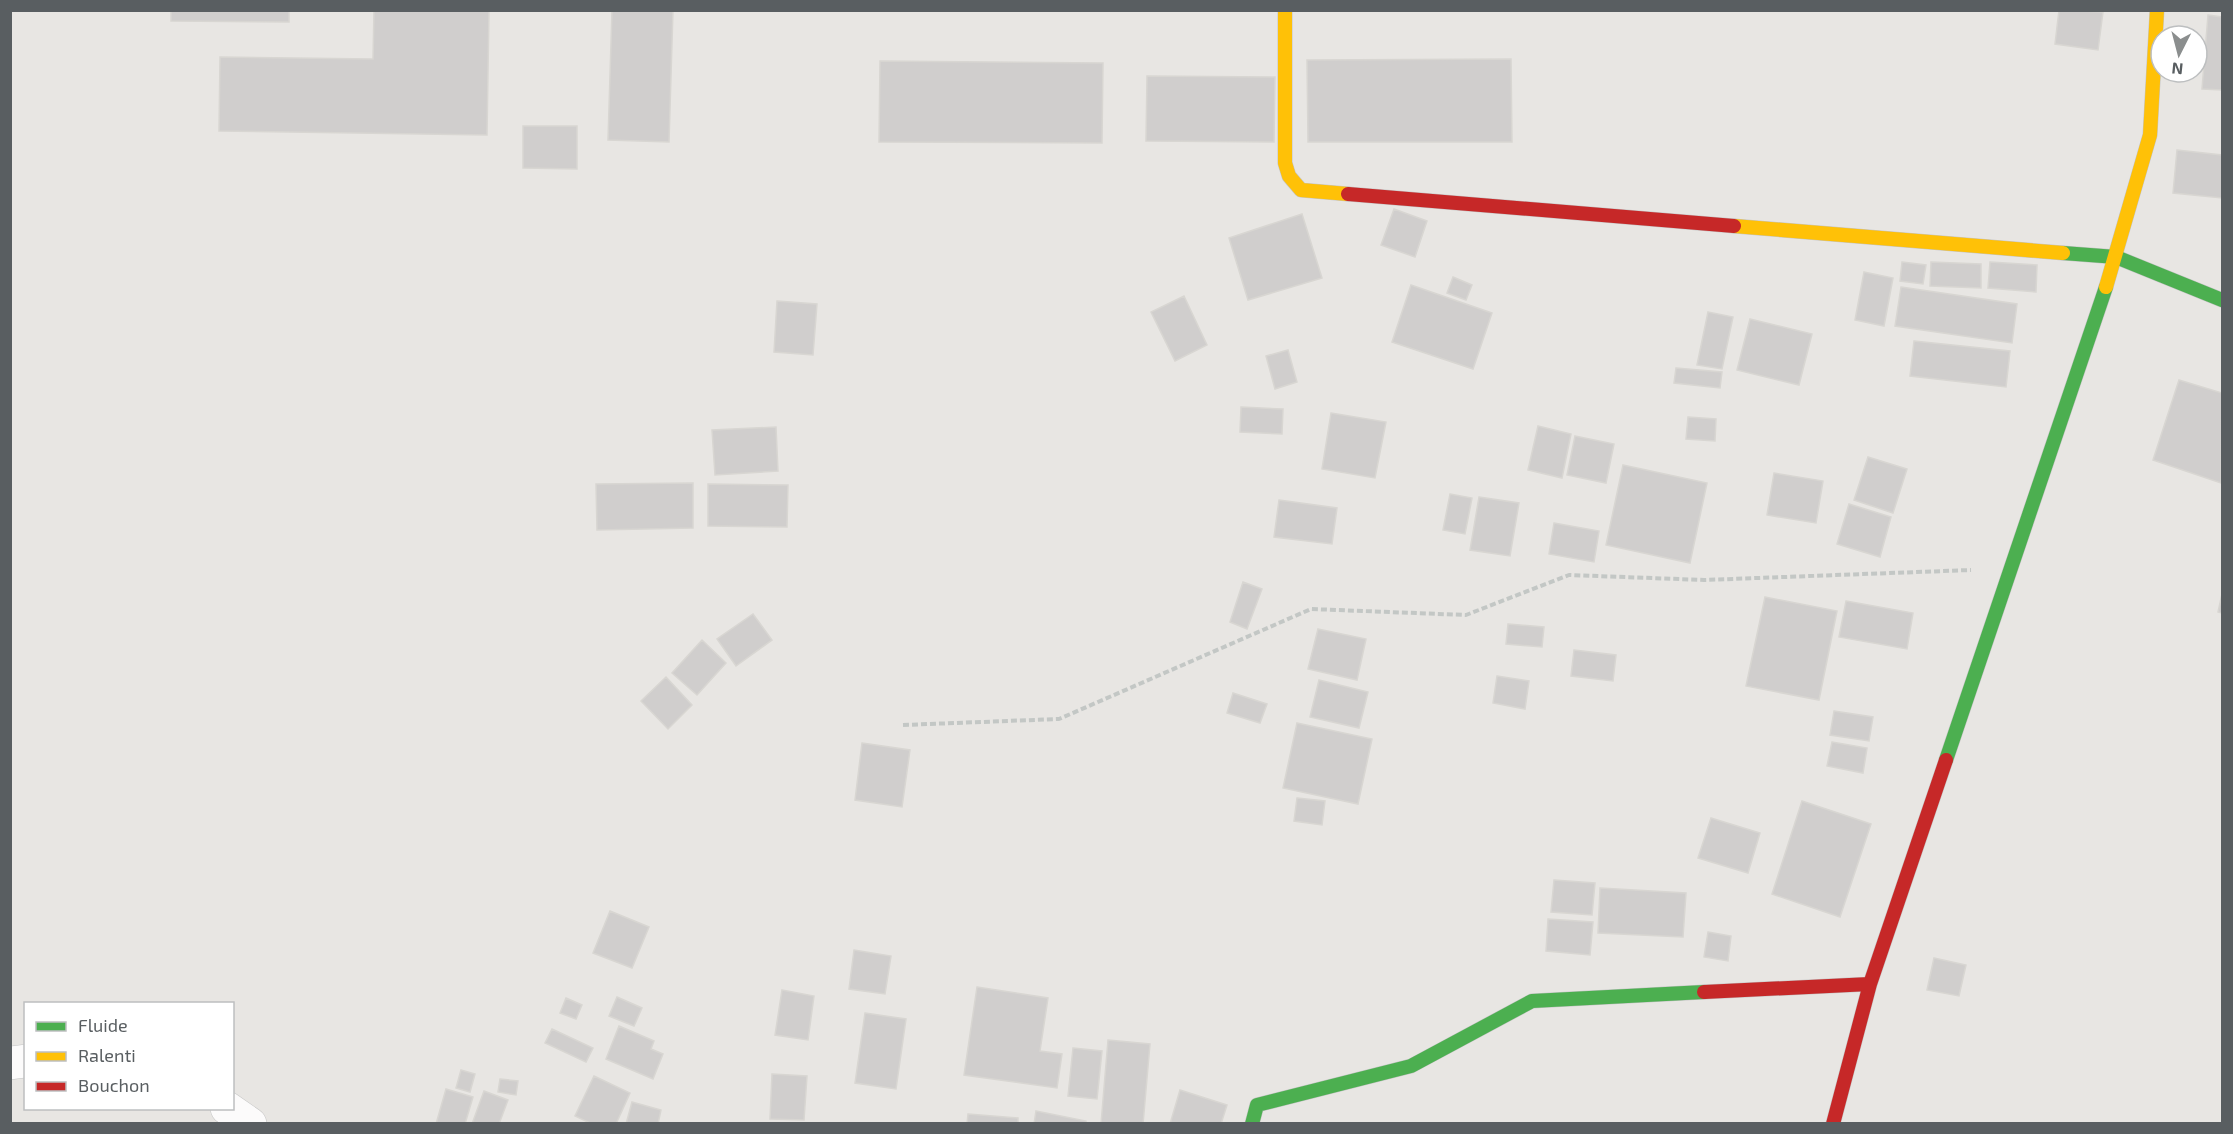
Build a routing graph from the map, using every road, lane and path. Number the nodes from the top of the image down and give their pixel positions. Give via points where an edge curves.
1 (1285, 10) edge
2 (2157, 10) edge
3 (2116, 257) junction
4 (2223, 300) edge
5 (2010, 568) junction
6 (903, 725) dead end
7 (1870, 984) junction
8 (230, 1110) edge
9 (250, 1124) edge
10 (1252, 1124) edge
11 (1833, 1124) edge

1 - 3 street via 1285,163 1300,190
2 - 3 street via 2150,135
3 - 4 street
3 - 5 street
5 - 6 path via 1704,580 1569,575 1466,615 1311,609 1059,719
5 - 7 street
7 - 10 street via 1532,1001 1410,1066 1257,1105
7 - 11 street
8 - 9 street

